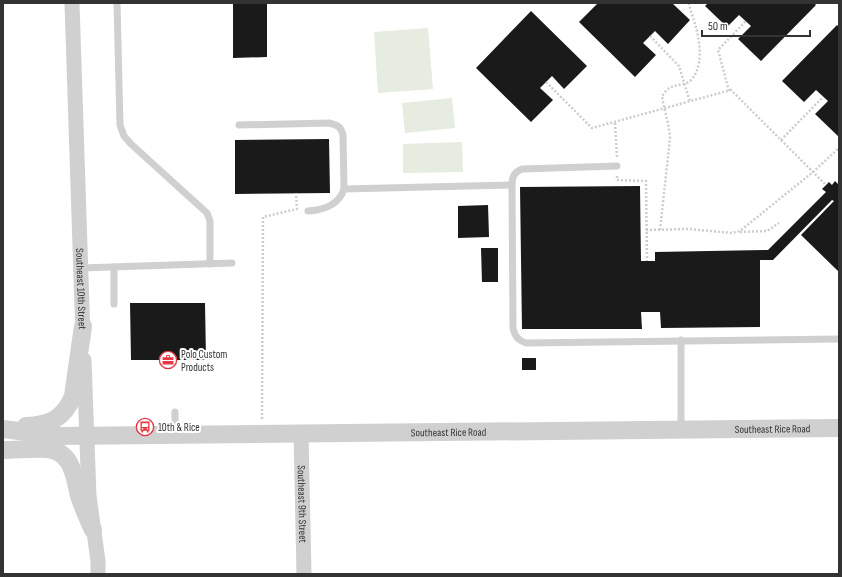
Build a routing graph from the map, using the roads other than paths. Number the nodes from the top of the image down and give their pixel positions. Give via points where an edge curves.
1 (72, 3) edge
2 (117, 3) edge
3 (239, 125) dead end
4 (617, 166) road end
5 (512, 185) junction
6 (344, 189) junction
7 (308, 211) dead end
8 (232, 263) dead end
9 (210, 264) junction
10 (114, 267) junction
11 (80, 268) junction
12 (114, 304) dead end
13 (83, 326) junction
14 (839, 339) edge
15 (681, 340) junction
16 (175, 412) dead end
17 (839, 428) edge
18 (3, 429) edge
19 (681, 430) junction
20 (301, 434) junction
21 (176, 435) junction
22 (59, 436) junction
23 (86, 436) junction
24 (3, 450) edge
25 (93, 530) junction
26 (98, 574) edge
27 (304, 574) edge

1 - 11 street, Southeast 10th Street
2 - 9 lane via 121,131 131,144 207,213 210,221
3 - 6 lane via 336,124 341,128 343,135
4 - 5 lane via 522,169 514,174
5 - 6 lane
5 - 15 lane via 513,328 520,341 526,343
6 - 7 lane via 333,205
8 - 9 lane
9 - 10 lane
10 - 11 lane
10 - 12 lane
11 - 13 street, Southeast 10th Street
13 - 18 street via 74,396 70,406 49,423
13 - 23 street, Southeast 10th Street
14 - 15 lane
15 - 19 lane
16 - 21 lane
17 - 19 street, Southeast Rice Road
18 - 22 street, Southeast Rice Road
19 - 20 street, Southeast Rice Road
20 - 21 street, Southeast Rice Road
20 - 27 street, Southeast 9th Street
21 - 23 street, Southeast Rice Road
22 - 23 street, Southeast Rice Road
22 - 24 street, Southeast Rice Road
23 - 25 street, Southeast 10th Street via 88,496
24 - 25 street via 48,449 68,461 74,470 84,509
25 - 26 street, Southeast 10th Street

